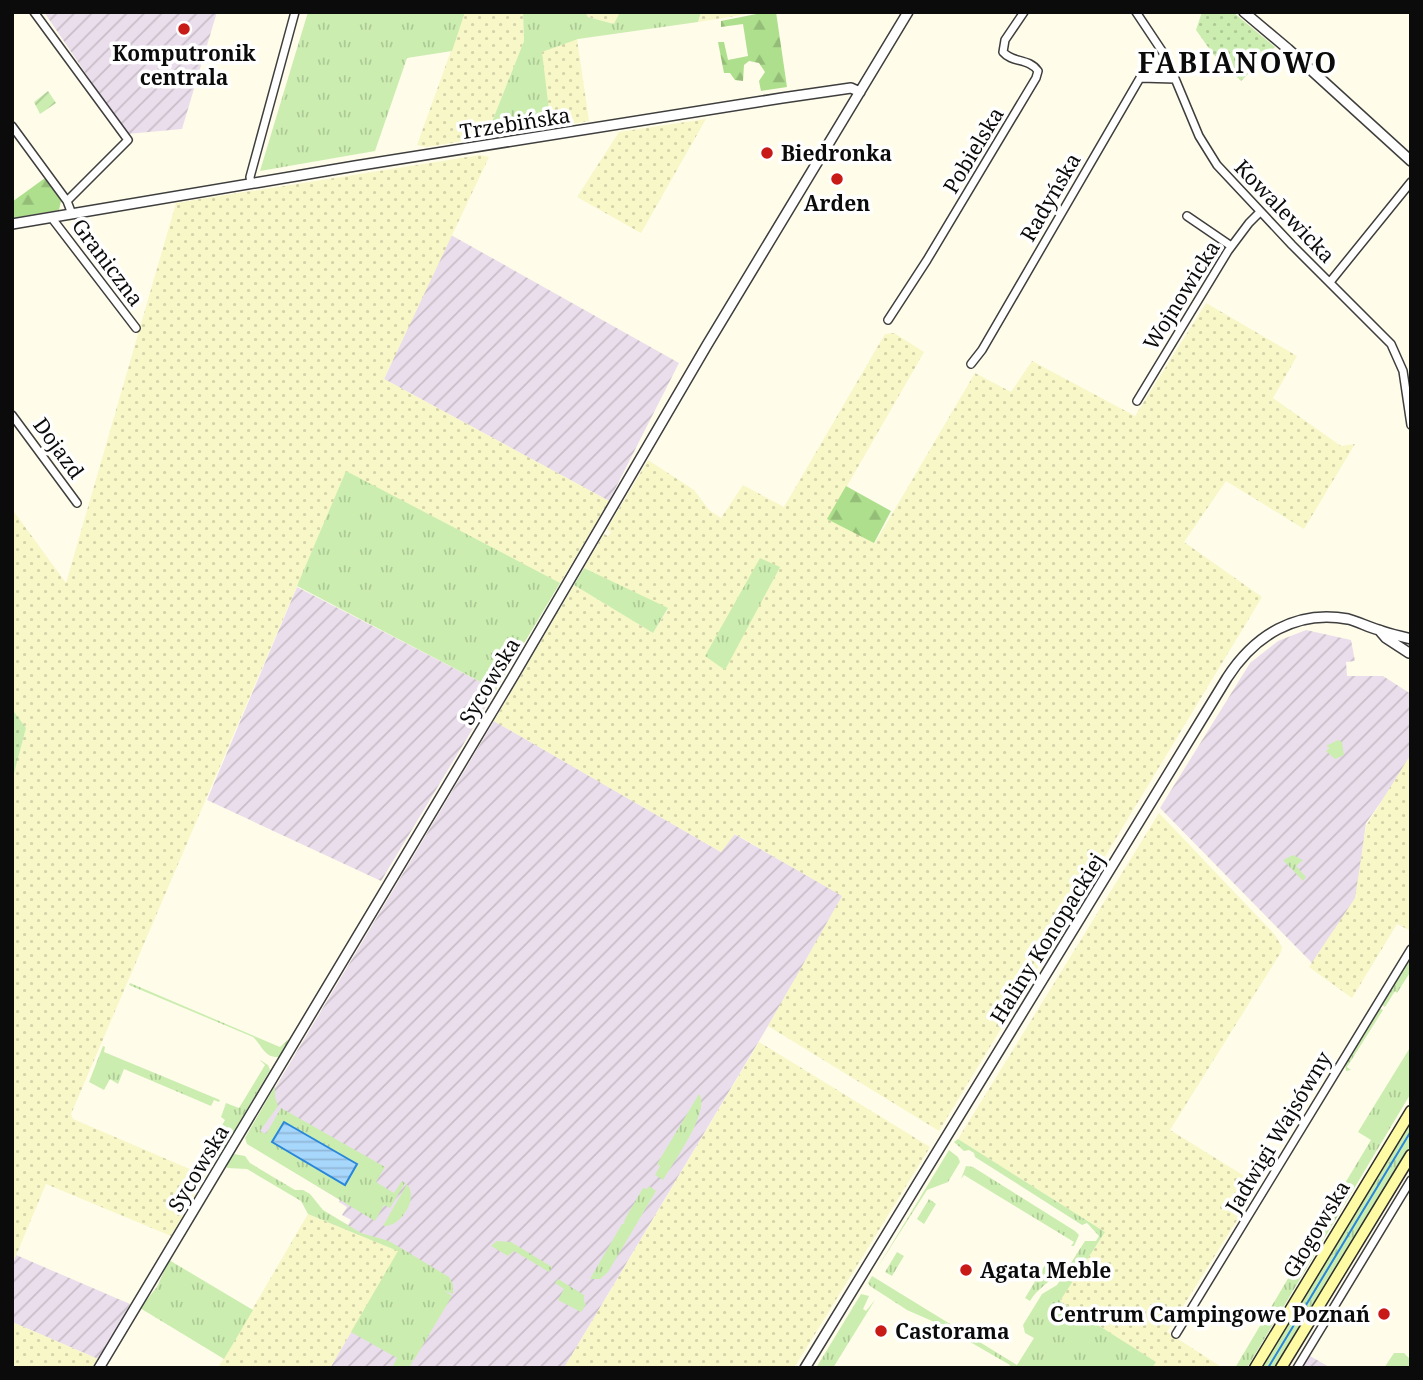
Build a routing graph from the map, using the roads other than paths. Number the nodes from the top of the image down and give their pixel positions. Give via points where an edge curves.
1 (34, 12) edge
2 (295, 12) edge
3 (908, 12) edge
4 (1024, 12) edge
5 (1136, 12) edge
6 (1244, 12) edge
7 (1175, 79) junction
8 (860, 92) junction
9 (12, 126) edge
10 (1411, 161) edge
11 (1411, 182) edge
12 (251, 183) junction
13 (67, 201) junction
14 (1260, 212) junction
15 (72, 214) junction
16 (1187, 216) dead end
17 (51, 217) junction
18 (12, 224) edge
19 (1231, 246) junction
20 (1330, 282) junction
21 (888, 320) dead end
22 (136, 328) dead end
23 (971, 363) dead end
24 (1138, 401) dead end
25 (12, 415) edge
26 (1411, 425) edge
27 (77, 503) dead end
28 (1380, 631) junction
29 (1411, 639) edge
30 (1410, 653) edge
31 (1411, 949) edge
32 (1411, 1111) edge
33 (1411, 1154) edge
34 (1411, 1180) edge
35 (1176, 1334) dead end
36 (99, 1368) edge
37 (805, 1368) edge
38 (1255, 1368) edge
39 (1282, 1368) edge
40 (1297, 1368) edge

1 - 13 street via 128,140
2 - 12 street
3 - 8 street, Sycowska
4 - 21 street, Pobielska via 1005,40 1003,52 1032,64 1038,71 1036,78
5 - 7 street, Kowalewicka
6 - 10 street
7 - 14 street, Kowalewicka via 1206,149
7 - 23 street, Radyńska via 1140,78
8 - 12 street, Trzebińska via 851,88
8 - 36 street, Sycowska
9 - 13 street
11 - 20 street
12 - 15 street, Trzebińska
13 - 15 street
14 - 19 street, Wojnowicka
14 - 20 street, Kowalewicka
15 - 17 street, Trzebińska
16 - 19 street
17 - 18 street, Trzebińska
17 - 22 street, Graniczna
19 - 24 street, Wojnowicka
20 - 26 street, Kowalewicka via 1395,350 1405,379
25 - 27 street, Dojazd
28 - 29 street, Haliny Konopackiej
28 - 30 street, Haliny Konopackiej
28 - 37 street, Haliny Konopackiej via 1339,618 1309,618 1272,631 1240,659
31 - 35 street, Jadwigi Wajsówny
32 - 38 main road, Głogowska
33 - 39 main road, Głogowska
34 - 40 street

